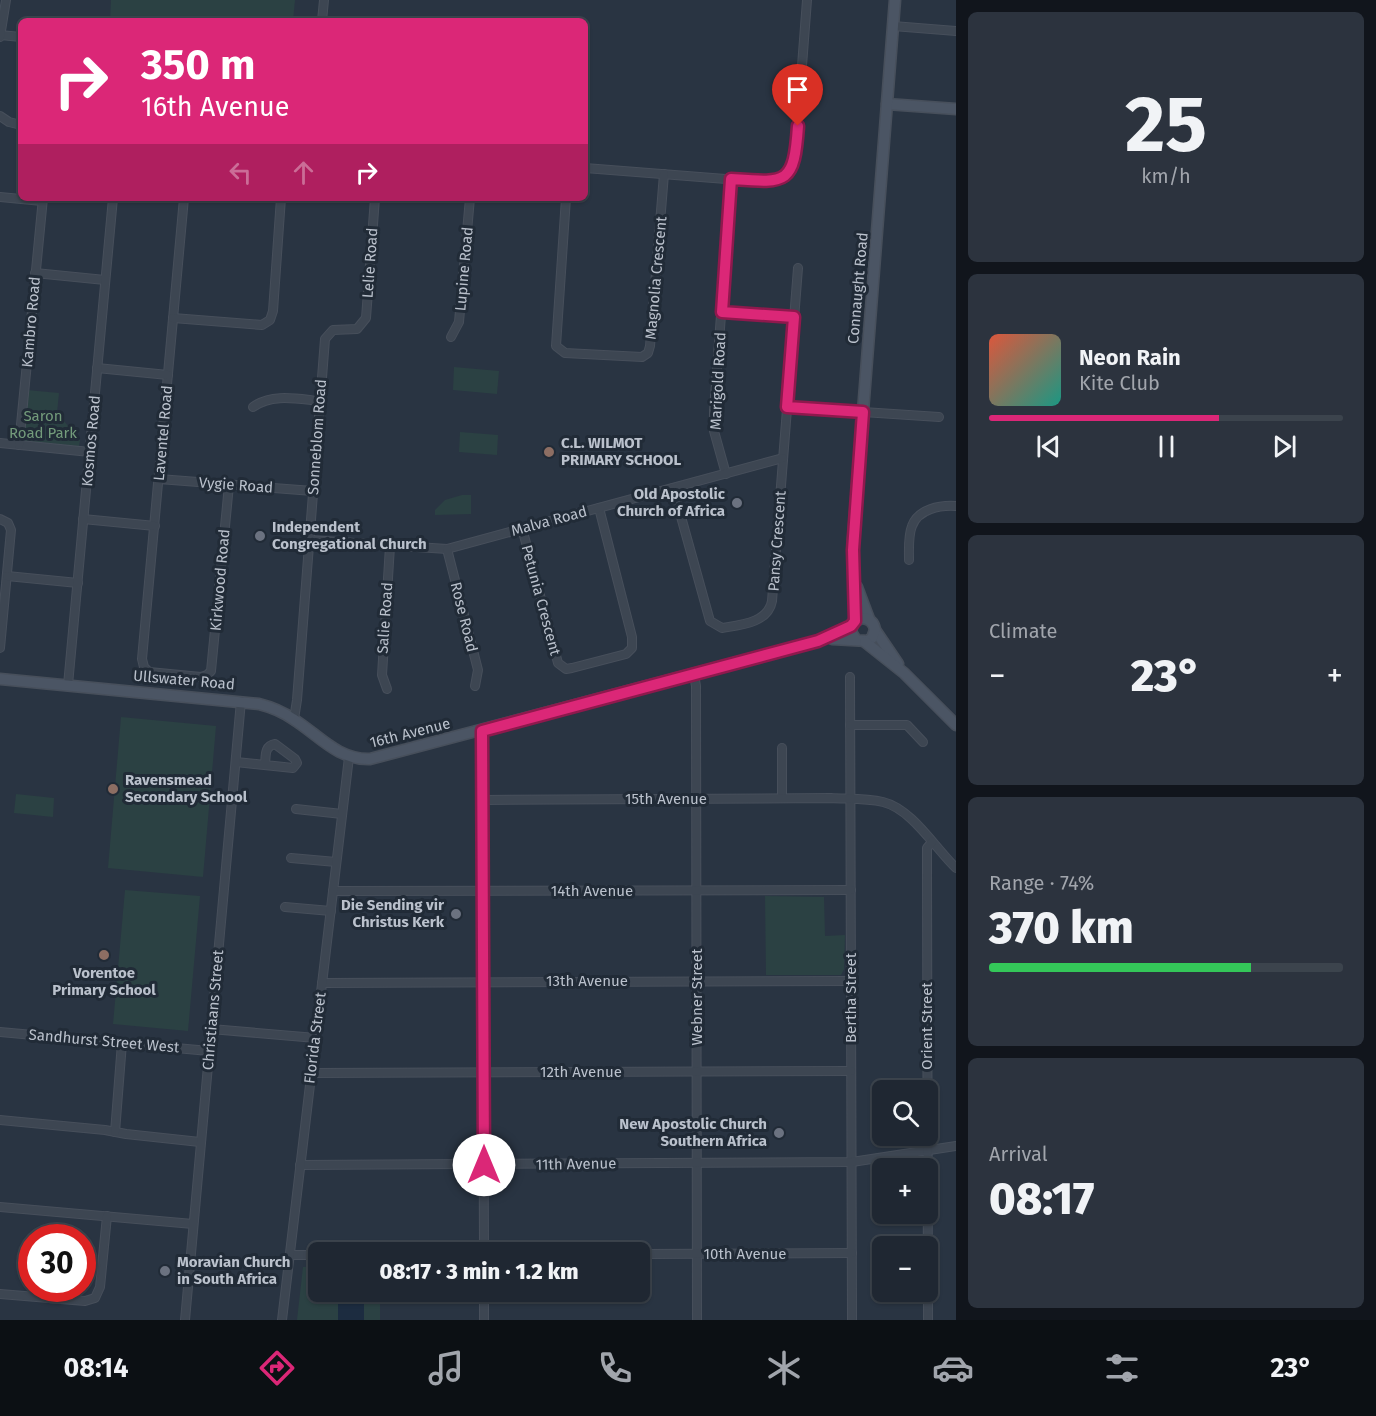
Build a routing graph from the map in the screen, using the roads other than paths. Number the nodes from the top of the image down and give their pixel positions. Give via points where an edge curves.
1 (6, 0) edge
2 (324, 0) edge
3 (807, 0) edge
4 (895, 0) edge
5 (322, 18) edge
6 (893, 26) junction
7 (956, 31) edge
8 (0, 36) edge
9 (18, 37) edge
10 (887, 104) junction
11 (956, 109) edge
12 (0, 116) edge
13 (18, 124) edge
14 (588, 168) edge
15 (664, 174) junction
16 (731, 179) junction
17 (0, 197) edge
18 (18, 198) edge
19 (42, 201) edge
20 (113, 201) edge
21 (184, 201) edge
22 (281, 201) edge
23 (375, 201) edge
24 (470, 201) edge
25 (566, 201) edge
26 (798, 268) dead end
27 (35, 273) junction
28 (105, 280) junction
29 (722, 312) junction
30 (794, 317) junction
31 (173, 318) junction
32 (360, 327) joint
33 (451, 337) dead end
34 (97, 368) junction
35 (168, 375) junction
36 (320, 400) junction
37 (253, 407) dead end
38 (787, 407) junction
39 (863, 412) junction
40 (939, 417) dead end
41 (0, 443) edge
42 (19, 445) junction
43 (90, 452) junction
44 (783, 458) junction
45 (726, 474) junction
46 (159, 479) junction
47 (229, 485) junction
48 (673, 488) junction
49 (313, 491) junction
50 (956, 506) edge
51 (599, 508) junction
52 (0, 519) edge
53 (83, 519) junction
54 (154, 526) junction
55 (522, 528) junction
56 (310, 540) junction
57 (390, 546) junction
58 (447, 549) junction
59 (909, 560) dead end
60 (7, 576) junction
61 (854, 578) junction
62 (78, 583) junction
63 (869, 619) junction
64 (853, 623) junction
65 (875, 630) junction
66 (825, 639) junction
67 (860, 641) junction
68 (0, 648) edge
69 (144, 667) joint
70 (904, 673) junction
71 (694, 675) junction
72 (850, 677) dead end
73 (0, 679) edge
74 (68, 685) junction
75 (475, 686) dead end
76 (387, 690) dead end
77 (241, 701) junction
78 (294, 719) junction
79 (955, 722) edge
80 (850, 725) junction
81 (482, 731) junction
82 (923, 742) dead end
83 (783, 748) dead end
84 (349, 757) junction
85 (236, 762) junction
86 (265, 765) dead end
87 (782, 798) junction
88 (696, 799) junction
89 (850, 799) junction
90 (483, 800) junction
91 (296, 809) dead end
92 (342, 814) junction
93 (932, 842) junction
94 (291, 858) dead end
95 (336, 862) junction
96 (956, 868) edge
97 (850, 890) junction
98 (333, 891) junction
99 (483, 891) junction
100 (696, 891) junction
101 (285, 907) dead end
102 (331, 911) junction
103 (483, 981) junction
104 (696, 981) junction
105 (851, 981) junction
106 (322, 983) junction
107 (211, 1029) junction
108 (0, 1032) edge
109 (315, 1038) junction
110 (122, 1043) junction
111 (209, 1051) junction
112 (851, 1071) junction
113 (484, 1072) junction
114 (697, 1072) junction
115 (311, 1073) junction
116 (0, 1120) edge
117 (115, 1132) junction
118 (200, 1143) junction
119 (956, 1146) edge
120 (927, 1149) junction
121 (852, 1162) junction
122 (697, 1163) junction
123 (300, 1165) junction
124 (484, 1165) junction
125 (0, 1207) edge
126 (107, 1216) junction
127 (193, 1224) junction
128 (484, 1242) edge
129 (852, 1253) junction
130 (650, 1254) edge
131 (697, 1254) junction
132 (290, 1255) junction
133 (308, 1255) edge
134 (0, 1294) edge
135 (484, 1302) edge
136 (185, 1320) edge
137 (282, 1320) edge
138 (484, 1320) edge
139 (698, 1320) edge
140 (852, 1320) edge
141 (928, 1320) edge

1 - 8 street
2 - 5 street
3 - 16 street via 794,162 788,173 775,181
4 - 6 street, Connaught Road
6 - 7 street
6 - 10 street, Connaught Road
8 - 9 street
10 - 11 street
10 - 39 street, Connaught Road
12 - 13 street
14 - 15 street
15 - 16 street
15 - 25 street, Magnolia Crescent via 650,346 642,357 566,353 556,346
16 - 29 street, Marigold Road
17 - 18 street
19 - 27 street, Kambro Road
20 - 28 street, Kosmos Road
21 - 31 street, Laventel Road
22 - 31 street via 270,320 262,325
23 - 32 street, Lelie Road via 366,314
24 - 33 street, Lupine Road via 459,322
26 - 30 street, Pansy Crescent
27 - 28 street
27 - 42 street, Kambro Road
28 - 34 street, Kosmos Road
29 - 30 street
29 - 45 street, Marigold Road via 714,431
30 - 38 street, Pansy Crescent
31 - 35 street, Laventel Road
32 - 36 street, Sonneblom Road via 333,330 326,336
34 - 35 street
34 - 43 street, Kosmos Road
35 - 46 street, Laventel Road
36 - 37 street via 271,398
36 - 49 street, Sonneblom Road
38 - 39 street
38 - 44 street, Pansy Crescent
39 - 40 street
39 - 61 street, Connaught Road
41 - 42 street
42 - 43 street
43 - 53 street, Kosmos Road
44 - 45 street, Malva Road
44 - 48 street, Pansy Crescent via 772,601 768,613 752,621 722,628 707,617
45 - 48 street, Malva Road
46 - 47 street, Vygie Road
46 - 54 street, Laventel Road
47 - 49 street, Vygie Road
47 - 69 street, Kirkwood Road via 209,674 201,677 152,673
48 - 51 street, Malva Road
49 - 56 street, Sonneblom Road
50 - 59 street via 942,505 920,515 910,530
51 - 55 street, Malva Road
51 - 55 street, Petunia Crescent via 632,637 632,648 626,654 566,669 558,663
52 - 60 street via 11,530
53 - 54 street
53 - 62 street, Kosmos Road
54 - 69 street, Laventel Road
55 - 58 street, Malva Road
56 - 57 street, Malva Road
56 - 78 street, Sonneblom Road
57 - 58 street, Malva Road
57 - 76 street, Salie Road via 382,675
58 - 75 street, Rose Road via 478,670
60 - 62 street
60 - 68 street
61 - 63 street, Connaught Road
61 - 64 street, Connaught Road
62 - 74 street, Kosmos Road
63 - 64 street
63 - 65 street
64 - 66 street, 16th Avenue
64 - 67 street via 851,632
65 - 67 street via 872,638
65 - 70 street
66 - 67 street, 16th Avenue
66 - 71 street, 16th Avenue
67 - 70 street
70 - 79 street
71 - 81 street, 16th Avenue
71 - 88 street, Webner Street
72 - 80 street, Bertha Street
73 - 74 street, Ullswater Road
74 - 77 street, Ullswater Road
77 - 78 street, Ullswater Road via 269,707
77 - 85 street, Christiaans Street
78 - 84 street, Ullswater Road via 332,749
80 - 82 street via 907,725
80 - 89 street, Bertha Street
81 - 84 street, 16th Avenue via 377,758
81 - 90 street
83 - 87 street
84 - 92 street, Florida Street
85 - 86 street
85 - 107 street, Christiaans Street
87 - 88 street, 15th Avenue
87 - 89 street, 15th Avenue
88 - 90 street, 15th Avenue
88 - 100 street, Webner Street
89 - 93 street, 15th Avenue via 886,802 900,809
89 - 97 street, Bertha Street
90 - 99 street
91 - 92 street
92 - 95 street, Florida Street
93 - 96 street, 15th Avenue
93 - 120 street, Orient Street via 927,848
94 - 95 street
95 - 98 street, Florida Street
97 - 100 street, 14th Avenue
97 - 105 street, Bertha Street
98 - 99 street, 14th Avenue
98 - 102 street, Florida Street
99 - 100 street, 14th Avenue
99 - 103 street
100 - 104 street, Webner Street
101 - 102 street
102 - 106 street, Florida Street
103 - 104 street, 13th Avenue
103 - 106 street, 13th Avenue
103 - 113 street
104 - 105 street, 13th Avenue
104 - 114 street, Webner Street
105 - 112 street, Bertha Street
106 - 109 street, Florida Street
107 - 109 street
107 - 111 street, Christiaans Street
108 - 110 street, Sandhurst Street West
109 - 115 street, Florida Street
110 - 111 street, Sandhurst Street West
110 - 117 street
111 - 118 street, Christiaans Street
112 - 114 street, 12th Avenue
112 - 121 street, Bertha Street
113 - 114 street, 12th Avenue
113 - 115 street, 12th Avenue
113 - 124 street
114 - 122 street, Webner Street
115 - 123 street, Florida Street
116 - 117 street
117 - 118 street
118 - 127 street, Christiaans Street
119 - 120 street, 11th Avenue
120 - 121 street, 11th Avenue
120 - 141 street, Orient Street
121 - 122 street, 11th Avenue
121 - 129 street, Bertha Street
122 - 124 street, 11th Avenue
122 - 131 street, Webner Street
123 - 124 street, 11th Avenue
123 - 132 street, Florida Street
124 - 128 street
125 - 126 street
126 - 127 street
126 - 134 street via 100,1287 95,1298 85,1301
127 - 136 street, Christiaans Street
129 - 131 street, 10th Avenue
129 - 140 street, Bertha Street
130 - 131 street, 10th Avenue
131 - 139 street, Webner Street
132 - 133 street
132 - 137 street, Florida Street
135 - 138 street

